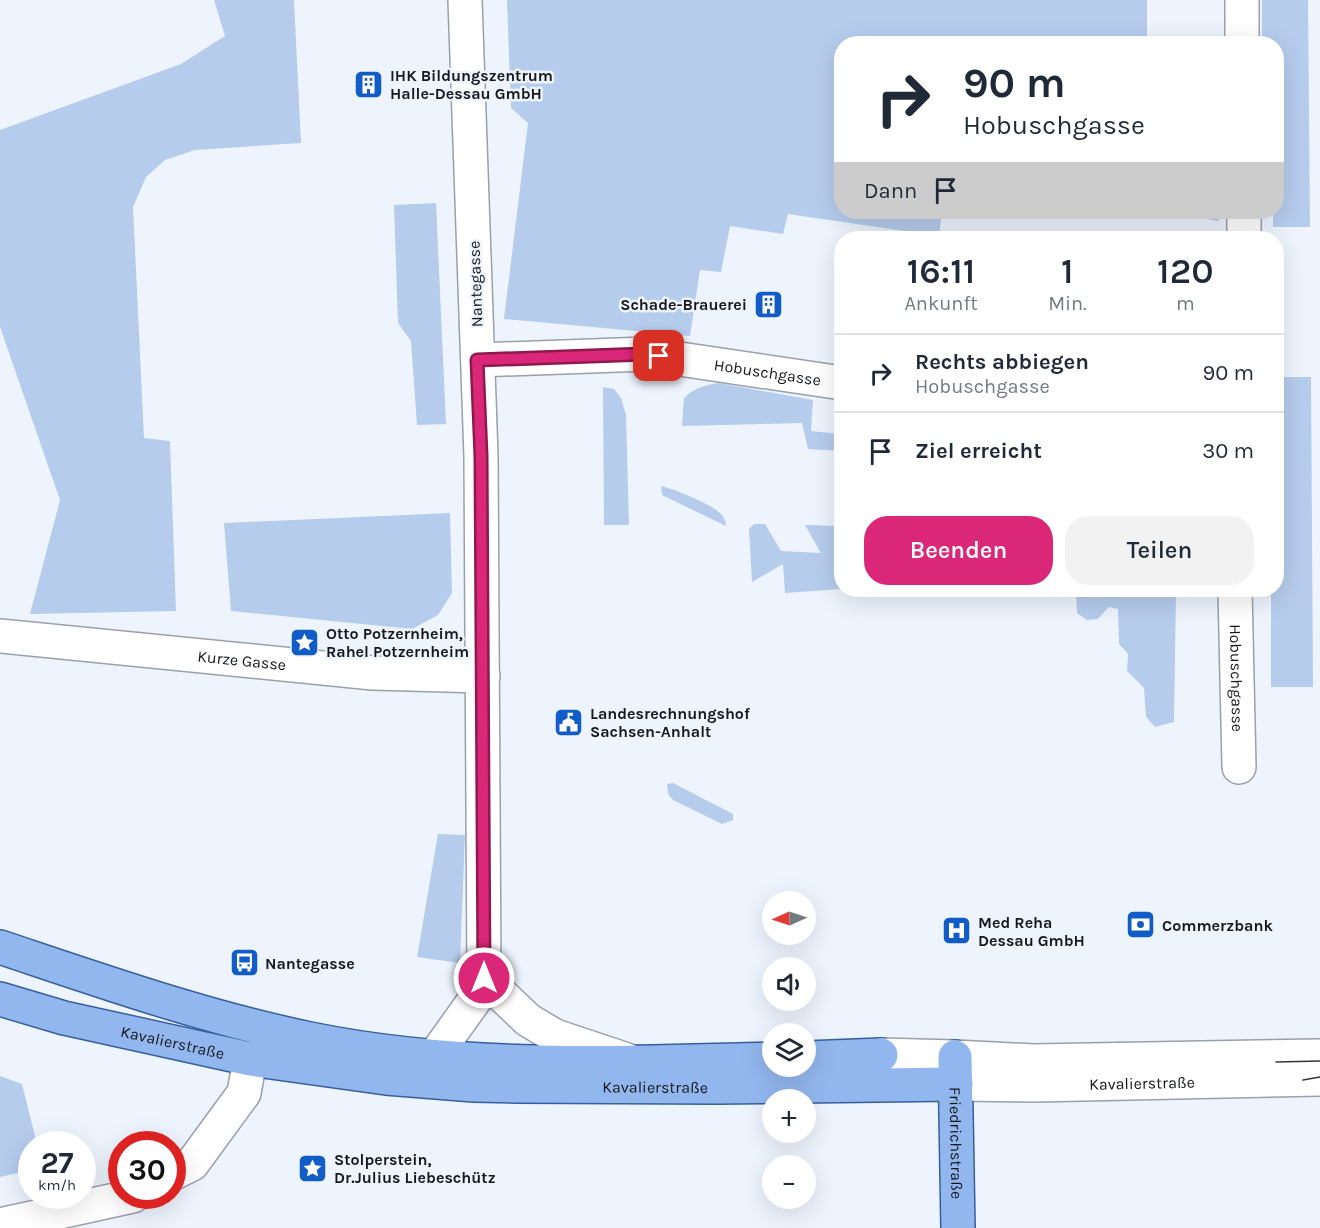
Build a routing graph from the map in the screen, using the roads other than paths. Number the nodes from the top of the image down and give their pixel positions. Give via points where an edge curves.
1 (465, 0) edge
2 (1242, 0) edge
3 (1242, 36) edge
4 (477, 360) junction
5 (834, 382) edge
6 (1235, 597) edge
7 (0, 636) edge
8 (483, 676) junction
9 (1239, 767) dead end
10 (0, 947) edge
11 (484, 978) junction
12 (0, 999) edge
13 (881, 1055) joint
14 (1320, 1056) edge
15 (434, 1057) junction
16 (816, 1058) edge
17 (250, 1059) junction
18 (762, 1059) edge
19 (634, 1063) junction
20 (955, 1070) junction
21 (1320, 1079) edge
22 (186, 1167) edge
23 (108, 1202) edge
24 (0, 1226) edge
25 (957, 1228) edge

1 - 4 street, Nantegasse
2 - 3 street
4 - 5 street, Hobuschgasse via 646,354
4 - 8 street, Nantegasse
6 - 9 street, Hobuschgasse
7 - 8 street, Kurze Gasse via 373,674
8 - 11 street, Nantegasse
10 - 15 main road, Kavalierstraße via 231,1020 311,1039
11 - 15 street, Nantegasse via 481,991
11 - 19 street, Kavalierstraße via 528,1020 555,1036
12 - 17 main road, Kavalierstraße
13 - 16 main road, Kavalierstraße
13 - 20 street, Kavalierstraße
14 - 20 street, Kavalierstraße via 1034,1061
15 - 19 main road, Kavalierstraße
17 - 20 main road, Kavalierstraße via 386,1078 474,1085 717,1087
17 - 22 street via 244,1093
18 - 19 main road, Kavalierstraße
20 - 21 street, Kavalierstraße via 1046,1085
20 - 25 main road, Friedrichstraße
23 - 24 street

